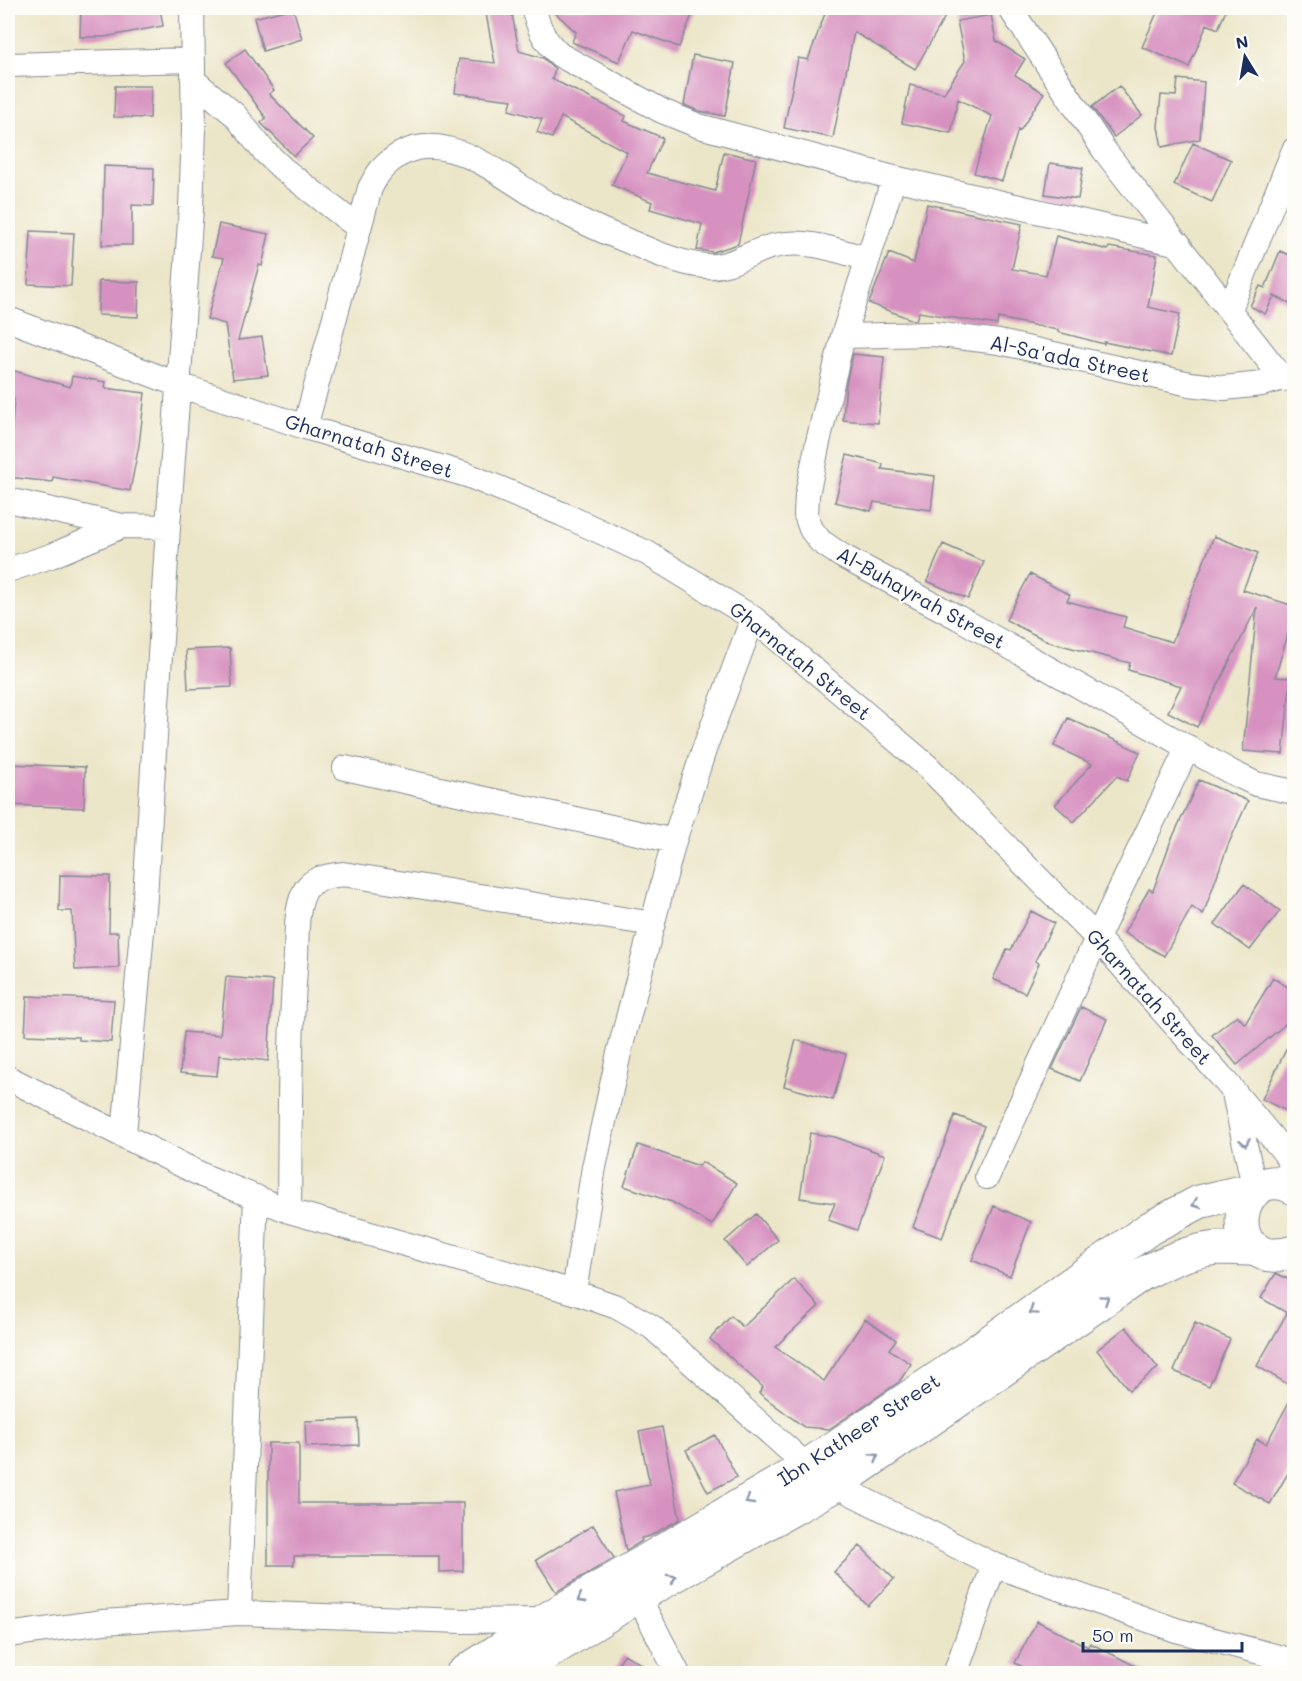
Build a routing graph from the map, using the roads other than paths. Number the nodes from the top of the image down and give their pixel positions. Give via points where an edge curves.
1 (192, 8) edge
2 (533, 8) edge
3 (1010, 8) edge
4 (8, 65) edge
5 (192, 70) junction
6 (1294, 150) edge
7 (894, 178) junction
8 (359, 228) junction
9 (1179, 244) junction
10 (868, 259) junction
11 (1230, 309) junction
12 (8, 319) edge
13 (843, 336) junction
14 (1289, 377) edge
15 (179, 385) junction
16 (305, 427) junction
17 (8, 500) edge
18 (122, 526) junction
19 (168, 527) junction
20 (8, 570) edge
21 (753, 618) junction
22 (1188, 747) junction
23 (345, 768) dead end
24 (1294, 792) edge
25 (674, 841) junction
26 (653, 924) junction
27 (1097, 938) junction
28 (8, 1078) edge
29 (1234, 1093) junction
30 (124, 1134) junction
31 (1294, 1170) edge
32 (987, 1177) dead end
33 (1294, 1188) edge
34 (1254, 1192) junction
35 (256, 1197) junction
36 (289, 1211) junction
37 (1256, 1249) junction
38 (1294, 1252) edge
39 (574, 1292) junction
40 (807, 1466) junction
41 (835, 1485) junction
42 (994, 1565) junction
43 (638, 1596) junction
44 (238, 1613) junction
45 (545, 1620) junction
46 (8, 1635) edge
47 (1292, 1656) edge
48 (462, 1674) edge
49 (514, 1674) edge
50 (678, 1674) edge
51 (955, 1674) edge

1 - 5 street
2 - 7 street via 548,44 560,55 662,111 708,128
3 - 9 street via 1104,150
4 - 5 street
5 - 8 street via 283,169
5 - 15 street via 192,208
6 - 11 street
7 - 9 street
7 - 10 street, Al-Buhayrah Street
8 - 10 street via 370,188 382,169 400,154 437,147 478,160 545,202 619,238 706,267 790,244 814,244
8 - 16 street
9 - 11 street
10 - 13 street, Al-Buhayrah Street
11 - 14 street
12 - 15 street, Gharnatah Street
13 - 14 street, Al-Sa'ada Street via 933,334 999,342 1224,388
13 - 22 street, Al-Buhayrah Street via 807,495 806,515 820,541
15 - 16 street, Gharnatah Street
15 - 19 street
16 - 21 street, Gharnatah Street via 467,476 562,514 647,553
17 - 18 street
18 - 19 street
18 - 20 street
19 - 30 street via 145,897
21 - 25 street
21 - 27 street, Gharnatah Street via 928,767
22 - 24 street, Al-Buhayrah Street via 1256,784
22 - 27 street
23 - 25 street
25 - 26 street
26 - 36 street via 343,874 318,878 306,888 299,916 290,1027
26 - 39 street via 594,1167
27 - 29 street, Gharnatah Street
27 - 32 street
28 - 30 street
29 - 31 street, Gharnatah Street via 1284,1152
29 -> 34 street, Gharnatah Street
30 - 35 street via 204,1176
33 - 34 street, Ibn Katheer Street via 1277,1183
34 - 37 street via 1246,1200 1242,1227 1246,1239
34 -> 40 street, Ibn Katheer Street via 1199,1202 1150,1228
35 - 36 street
35 - 44 street
36 - 39 street
37 - 38 street, Ibn Katheer Street via 1281,1256
41 -> 37 street, Ibn Katheer Street via 1143,1274 1191,1253 1218,1248
39 - 40 street via 617,1307 652,1327
40 - 41 street
40 -> 45 street, Ibn Katheer Street
41 - 42 street
43 -> 41 street, Ibn Katheer Street
42 - 47 street via 1176,1630
42 - 51 street
43 - 49 street, Ibn Katheer Street
43 - 50 street
44 - 45 street
44 - 46 street via 103,1622
45 - 48 street, Ibn Katheer Street

